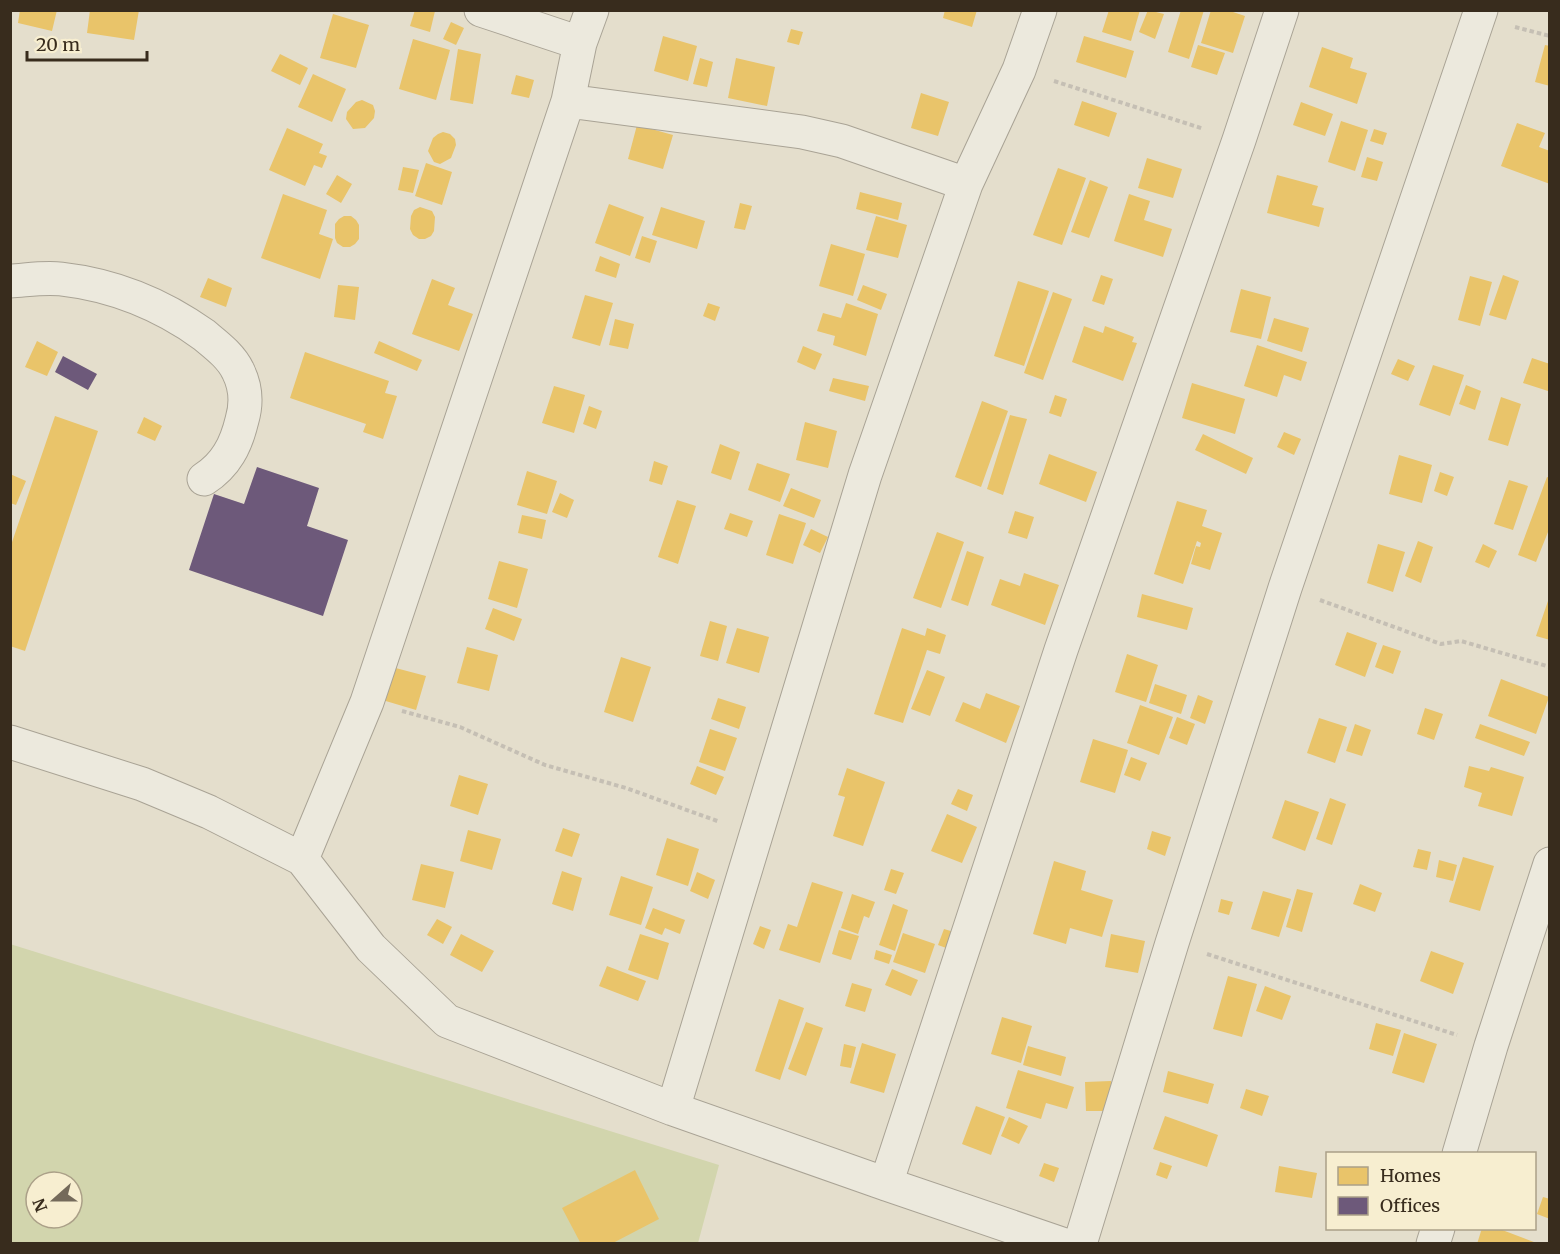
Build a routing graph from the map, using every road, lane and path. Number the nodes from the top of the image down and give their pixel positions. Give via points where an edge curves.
1 (481, 10) edge
2 (592, 10) edge
3 (1040, 10) edge
4 (1282, 10) edge
5 (1481, 10) edge
6 (580, 43) junction
7 (1019, 70) junction
8 (568, 101) junction
9 (1239, 140) junction
10 (966, 184) junction
11 (10, 281) edge
12 (204, 479) dead end
13 (1285, 588) junction
14 (1550, 667) edge
15 (367, 702) junction
16 (10, 742) edge
17 (755, 834) junction
18 (302, 859) junction
19 (1550, 864) edge
20 (1172, 943) junction
21 (1491, 1046) junction
22 (673, 1109) junction
23 (1461, 1152) edge
24 (886, 1184) junction
25 (1062, 1244) edge
26 (1080, 1244) edge

1 - 6 street
2 - 6 street
3 - 7 street
4 - 9 street
5 - 13 street
6 - 8 street
7 - 9 path
7 - 10 street
8 - 10 street via 802,132 842,141
8 - 15 street
9 - 24 street via 1062,650
10 - 17 street via 865,475
11 - 12 street via 59,279 110,288 152,303 186,322 233,361 244,386 243,419 229,455 221,467
13 - 14 path via 1441,644 1461,641
13 - 20 street
15 - 17 path via 460,727 545,765 626,788
15 - 18 street
16 - 18 street via 151,788
17 - 22 street
18 - 22 street via 371,948 447,1021
19 - 21 street
20 - 21 path
20 - 26 street
21 - 23 street
22 - 24 street
24 - 25 street

